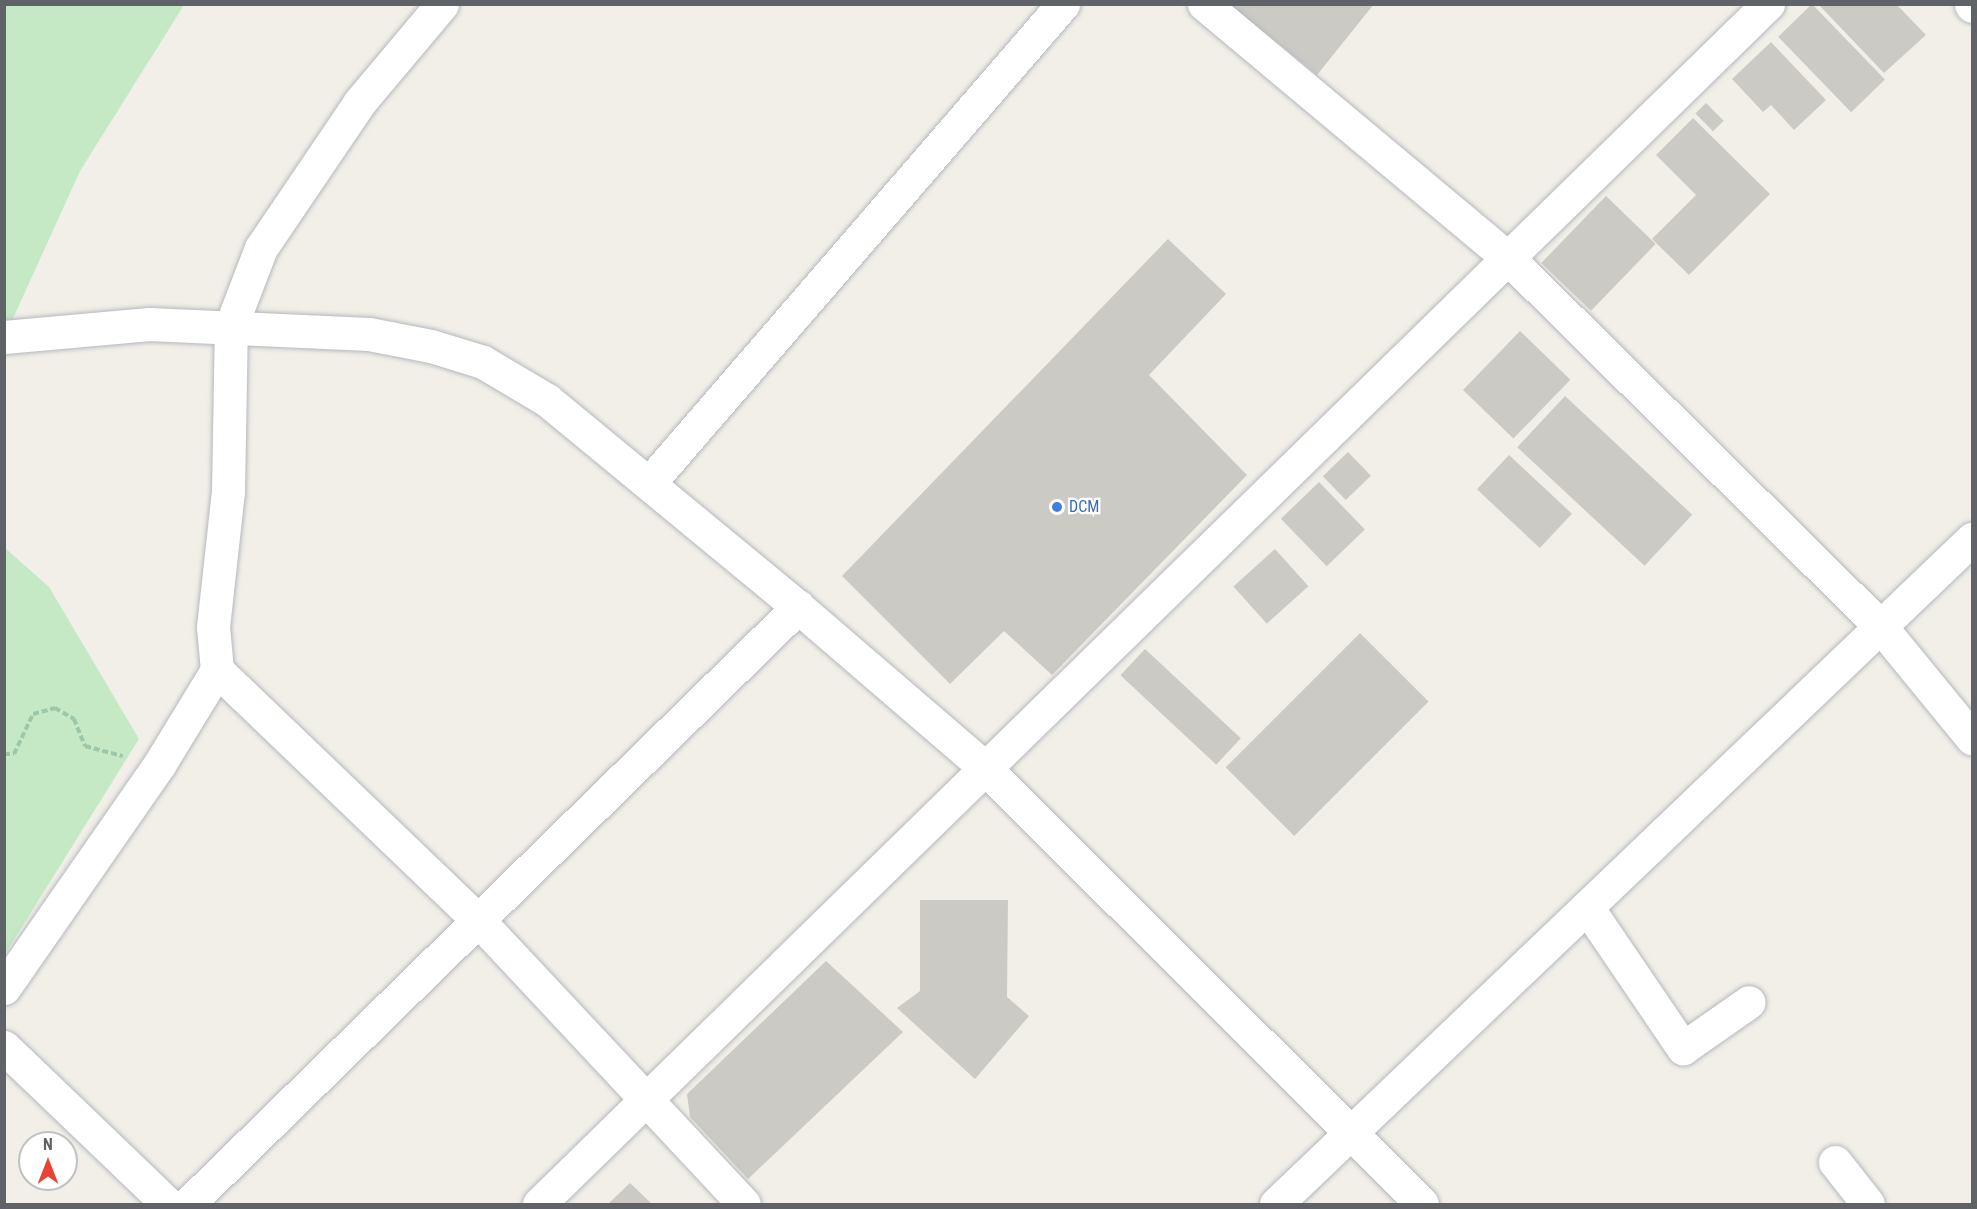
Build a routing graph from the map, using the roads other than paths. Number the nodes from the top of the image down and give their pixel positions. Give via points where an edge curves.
1 (442, 4) edge
2 (1063, 4) edge
3 (1204, 4) edge
4 (1768, 4) edge
5 (1507, 257) junction
6 (231, 326) junction
7 (4, 337) edge
8 (650, 482) junction
9 (1972, 539) edge
10 (798, 607) junction
11 (1881, 627) junction
12 (217, 670) junction
13 (1972, 738) edge
14 (985, 768) junction
15 (1587, 907) junction
16 (480, 922) junction
17 (4, 988) edge
18 (1749, 1002) dead end
19 (4, 1047) edge
20 (644, 1100) junction
21 (1352, 1131) junction
22 (1835, 1162) dead end
23 (168, 1204) edge
24 (188, 1204) edge
25 (539, 1204) edge
26 (744, 1204) edge
27 (1276, 1204) edge
28 (1422, 1204) edge
29 (1868, 1204) edge

1 - 6 street via 359,103 261,248
2 - 8 street
3 - 5 street
4 - 5 street
5 - 11 street
5 - 14 street
6 - 7 street via 149,324
6 - 8 street via 369,334 431,346 483,362 547,400
6 - 12 street via 228,492 213,627
8 - 10 street
9 - 11 street
10 - 14 street
10 - 16 street
11 - 13 street
11 - 15 street
12 - 16 street
12 - 17 street via 159,765
14 - 20 street
14 - 21 street
15 - 18 street via 1683,1048
15 - 21 street
16 - 20 street
16 - 24 street
19 - 23 street
20 - 25 street
20 - 26 street
21 - 27 street
21 - 28 street
22 - 29 street

